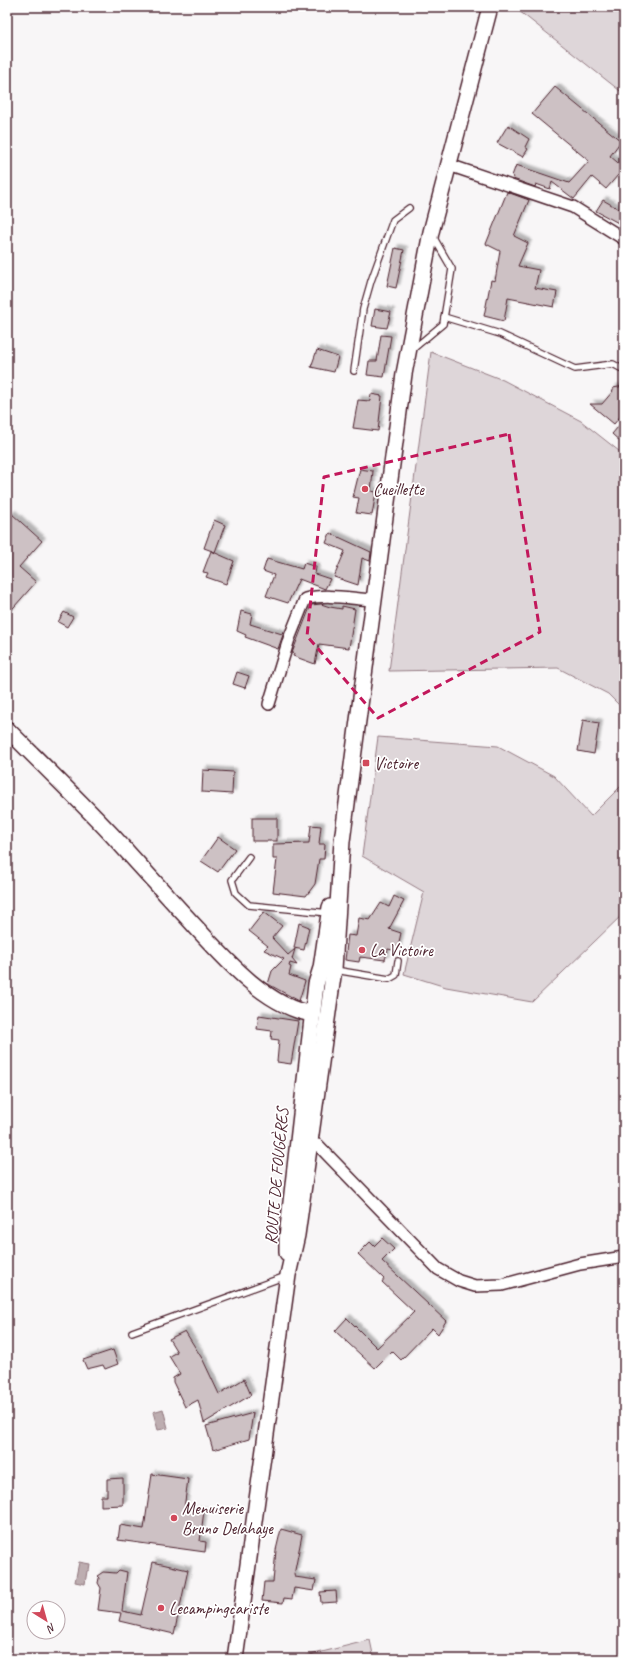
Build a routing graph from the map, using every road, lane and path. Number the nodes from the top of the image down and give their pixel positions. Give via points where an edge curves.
1 (490, 7) edge
2 (449, 165) junction
3 (408, 208) dead end
4 (431, 232) junction
5 (624, 239) edge
6 (444, 317) junction
7 (408, 353) junction
8 (624, 370) edge
9 (354, 371) dead end
10 (375, 600) junction
11 (269, 704) dead end
12 (7, 729) edge
13 (249, 857) dead end
14 (341, 861) junction
15 (329, 913) junction
16 (398, 961) dead end
17 (327, 969) junction
18 (330, 999) junction
19 (313, 1014) junction
20 (312, 1081) junction
21 (310, 1146) junction
22 (296, 1156) junction
23 (624, 1257) edge
24 (288, 1275) junction
25 (132, 1332) dead end
26 (236, 1659) edge

1 - 2 main road
2 - 4 main road
2 - 5 street via 573,207
3 - 9 lane via 393,220 371,281 363,309
4 - 6 lane via 452,269
4 - 7 main road
6 - 7 lane via 443,324
6 - 8 lane via 500,334 575,369 613,364
7 - 10 main road
10 - 11 street via 337,596 305,599 288,639
10 - 14 main road
12 - 19 main road via 240,972 272,997
13 - 15 lane via 232,880 236,893 249,905
14 - 15 main road, ROUTE DE FOUGÈRES
14 - 17 main road
15 - 17 main road, ROUTE DE FOUGÈRES
16 - 17 lane via 396,975 389,979
17 - 18 main road
17 - 19 main road, ROUTE DE FOUGÈRES via 316,984
18 - 19 main road
18 - 20 main road
19 - 20 main road, ROUTE DE FOUGÈRES
20 - 21 main road, ROUTE DE FOUGÈRES via 303,1132
20 - 22 main road, ROUTE DE FOUGÈRES
21 - 22 main road
21 - 23 street via 318,1145 438,1269 459,1281 475,1286 502,1285 580,1264
21 - 24 main road via 298,1235
22 - 24 main road, ROUTE DE FOUGÈRES via 287,1237
24 - 25 lane
24 - 26 main road

